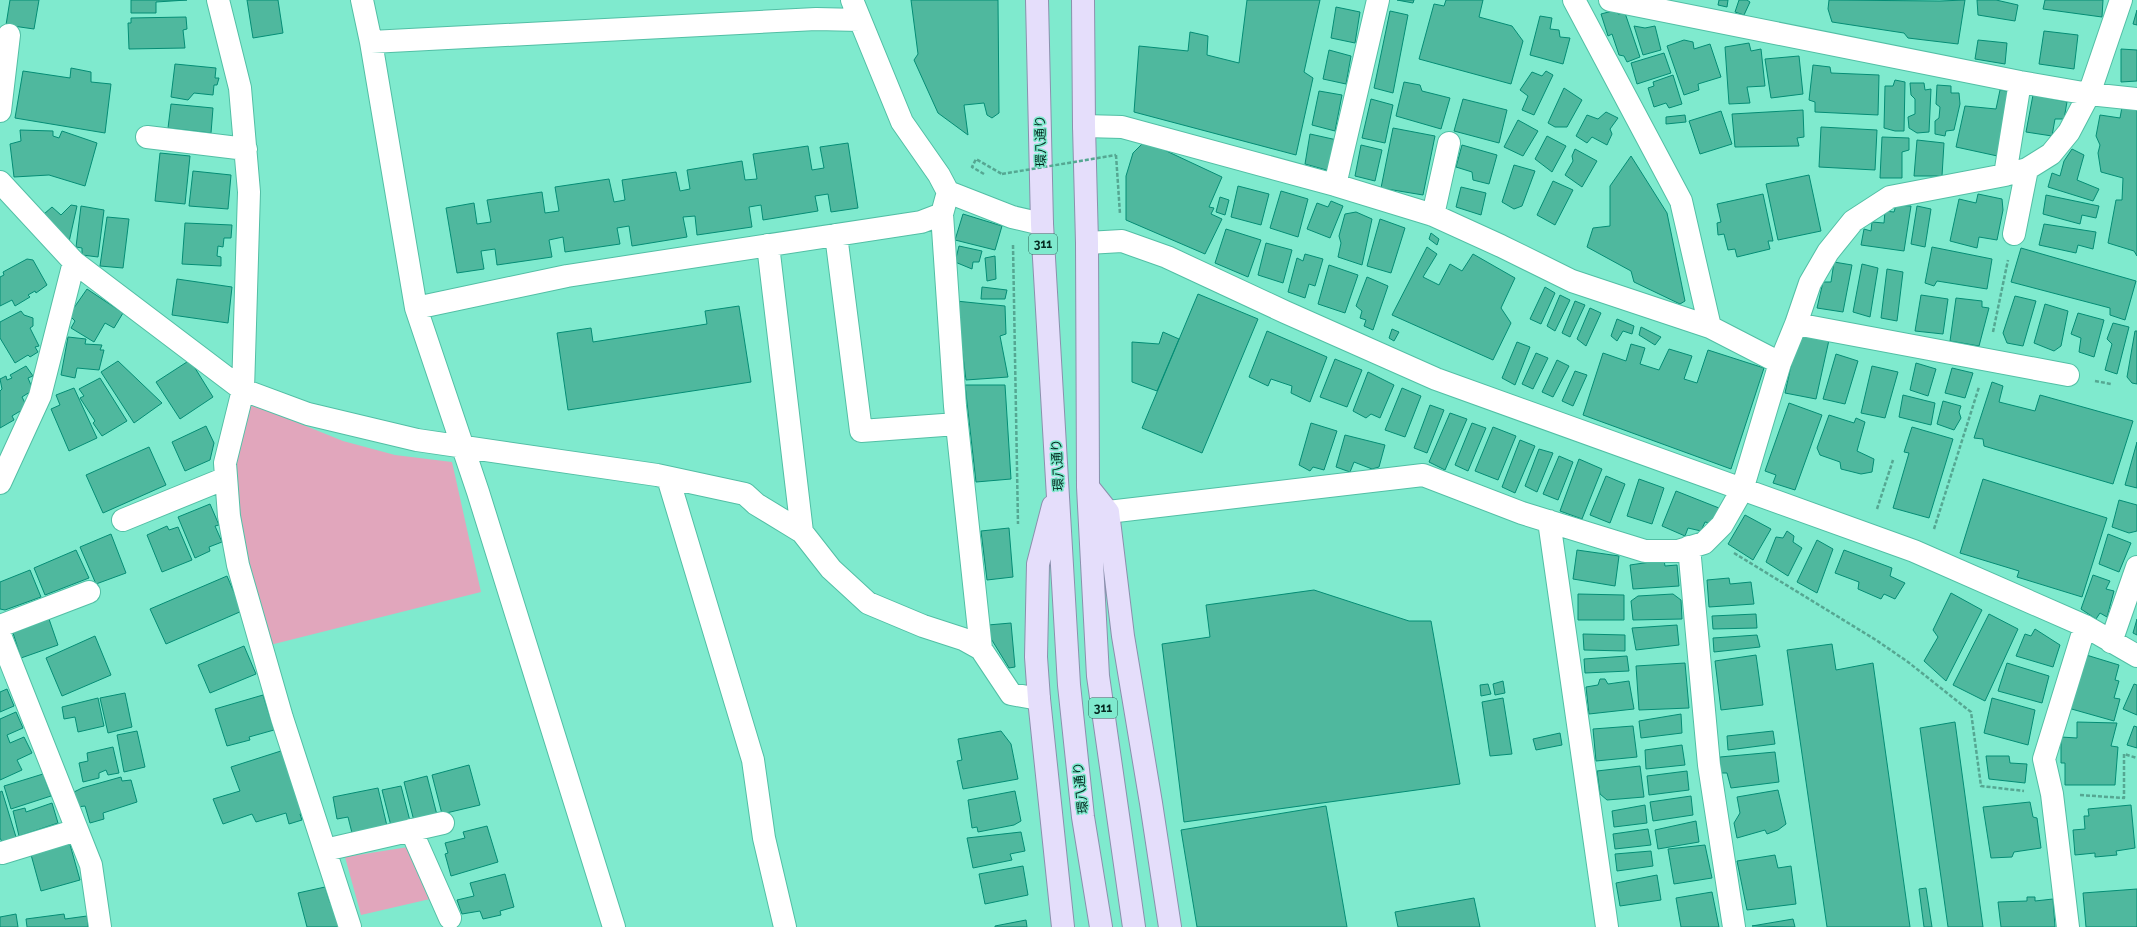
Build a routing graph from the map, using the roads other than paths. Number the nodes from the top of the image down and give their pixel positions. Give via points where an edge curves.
1 (218, 0) edge
2 (362, 0) edge
3 (852, 0) edge
4 (1038, 0) edge
5 (1083, 0) edge
6 (1378, 0) edge
7 (1574, 0) edge
8 (1610, 0) edge
9 (2121, 0) edge
10 (860, 20) junction
11 (9, 35) dead end
12 (371, 42) junction
13 (2020, 82) junction
14 (2089, 94) junction
15 (2137, 99) edge
16 (0, 111) edge
17 (1084, 126) junction
18 (147, 137) dead end
19 (1449, 143) dead end
20 (246, 148) junction
21 (2027, 169) junction
22 (2005, 176) junction
23 (0, 182) edge
24 (1335, 185) junction
25 (948, 192) junction
26 (942, 214) junction
27 (1433, 215) junction
28 (1042, 224) junction
29 (2014, 234) road end
30 (836, 235) junction
31 (1088, 243) junction
32 (768, 245) junction
33 (74, 262) junction
34 (416, 308) junction
35 (1796, 324) junction
36 (1710, 327) junction
37 (1780, 363) junction
38 (2068, 375) dead end
39 (243, 390) junction
40 (957, 424) junction
41 (462, 446) junction
42 (2, 470) edge
43 (226, 478) junction
44 (668, 478) junction
45 (1058, 487) junction
46 (1088, 487) junction
47 (1742, 490) junction
48 (1108, 512) junction
49 (123, 520) dead end
50 (1549, 522) junction
51 (802, 532) junction
52 (1690, 547) junction
53 (2137, 567) edge
54 (89, 592) dead end
55 (0, 626) edge
56 (2085, 626) junction
57 (0, 635) edge
58 (2111, 642) junction
59 (981, 649) junction
60 (2137, 656) edge
61 (1039, 699) junction
62 (443, 823) dead end
63 (76, 830) junction
64 (411, 830) junction
65 (325, 850) junction
66 (2, 852) dead end
67 (450, 918) dead end
68 (100, 927) edge
69 (350, 927) edge
70 (614, 927) edge
71 (785, 927) edge
72 (1064, 927) edge
73 (1101, 927) edge
74 (1134, 927) edge
75 (1170, 927) edge
76 (1607, 927) edge
77 (1734, 927) edge
78 (2068, 927) edge

1 - 20 street via 240,88
2 - 12 street
3 - 10 street
4 - 28 main road, 環八通り / 311
5 - 17 main road, 311
6 - 24 street
7 - 36 street via 1681,201
8 - 13 street
9 - 14 street
10 - 12 street via 816,19
10 - 25 street via 902,122
11 - 16 street
12 - 34 street
13 - 14 street
13 - 22 street
14 - 15 street
14 - 21 street via 2069,132 2051,154
17 - 24 street via 1122,126
17 - 31 main road, 311
18 - 20 street
19 - 27 street
20 - 39 street via 249,192
21 - 22 street
21 - 29 street
22 - 35 street via 1890,197 1853,221 1828,252 1810,283
23 - 33 street
24 - 27 street
25 - 26 street
25 - 28 street via 1012,217
26 - 30 street via 921,222
26 - 40 street
27 - 36 street via 1572,281
28 - 45 main road, 環八通り / 311
30 - 32 street
30 - 40 street via 861,431
31 - 46 main road, 311
31 - 47 street via 1122,241 1167,257 1436,379
32 - 34 street via 567,276
32 - 51 street
33 - 39 street
33 - 42 street via 40,396
34 - 41 street
35 - 37 street
35 - 38 street
36 - 37 street
37 - 47 street
39 - 41 street via 308,414 362,428 417,440
39 - 43 street via 225,464
40 - 59 street
41 - 44 street
41 - 70 street
43 - 49 street
43 - 65 street via 229,516 238,565 282,718
44 - 51 street via 745,494 756,504
44 - 71 street via 753,760 764,838
45 - 61 main road via 1038,564 1036,657
45 - 73 main road, 環八通り / 311 via 1069,685 1083,817
46 - 48 main road
46 - 74 main road, 311 via 1098,676
47 - 52 street via 1722,525 1704,543
47 - 56 street via 1925,556
48 - 50 street via 1423,475
48 - 75 main road via 1123,636
50 - 52 street via 1645,551 1678,551
50 - 76 street
51 - 59 street via 831,569 868,603 923,626 963,639
52 - 77 street via 1709,766
53 - 58 street
54 - 55 street
56 - 58 street
56 - 78 street via 2044,759 2052,794
57 - 63 street
58 - 60 street
59 - 61 street via 1011,694
61 - 72 main road
62 - 64 street
63 - 66 street
63 - 68 street via 91,866
64 - 65 street
64 - 67 street
65 - 69 street

